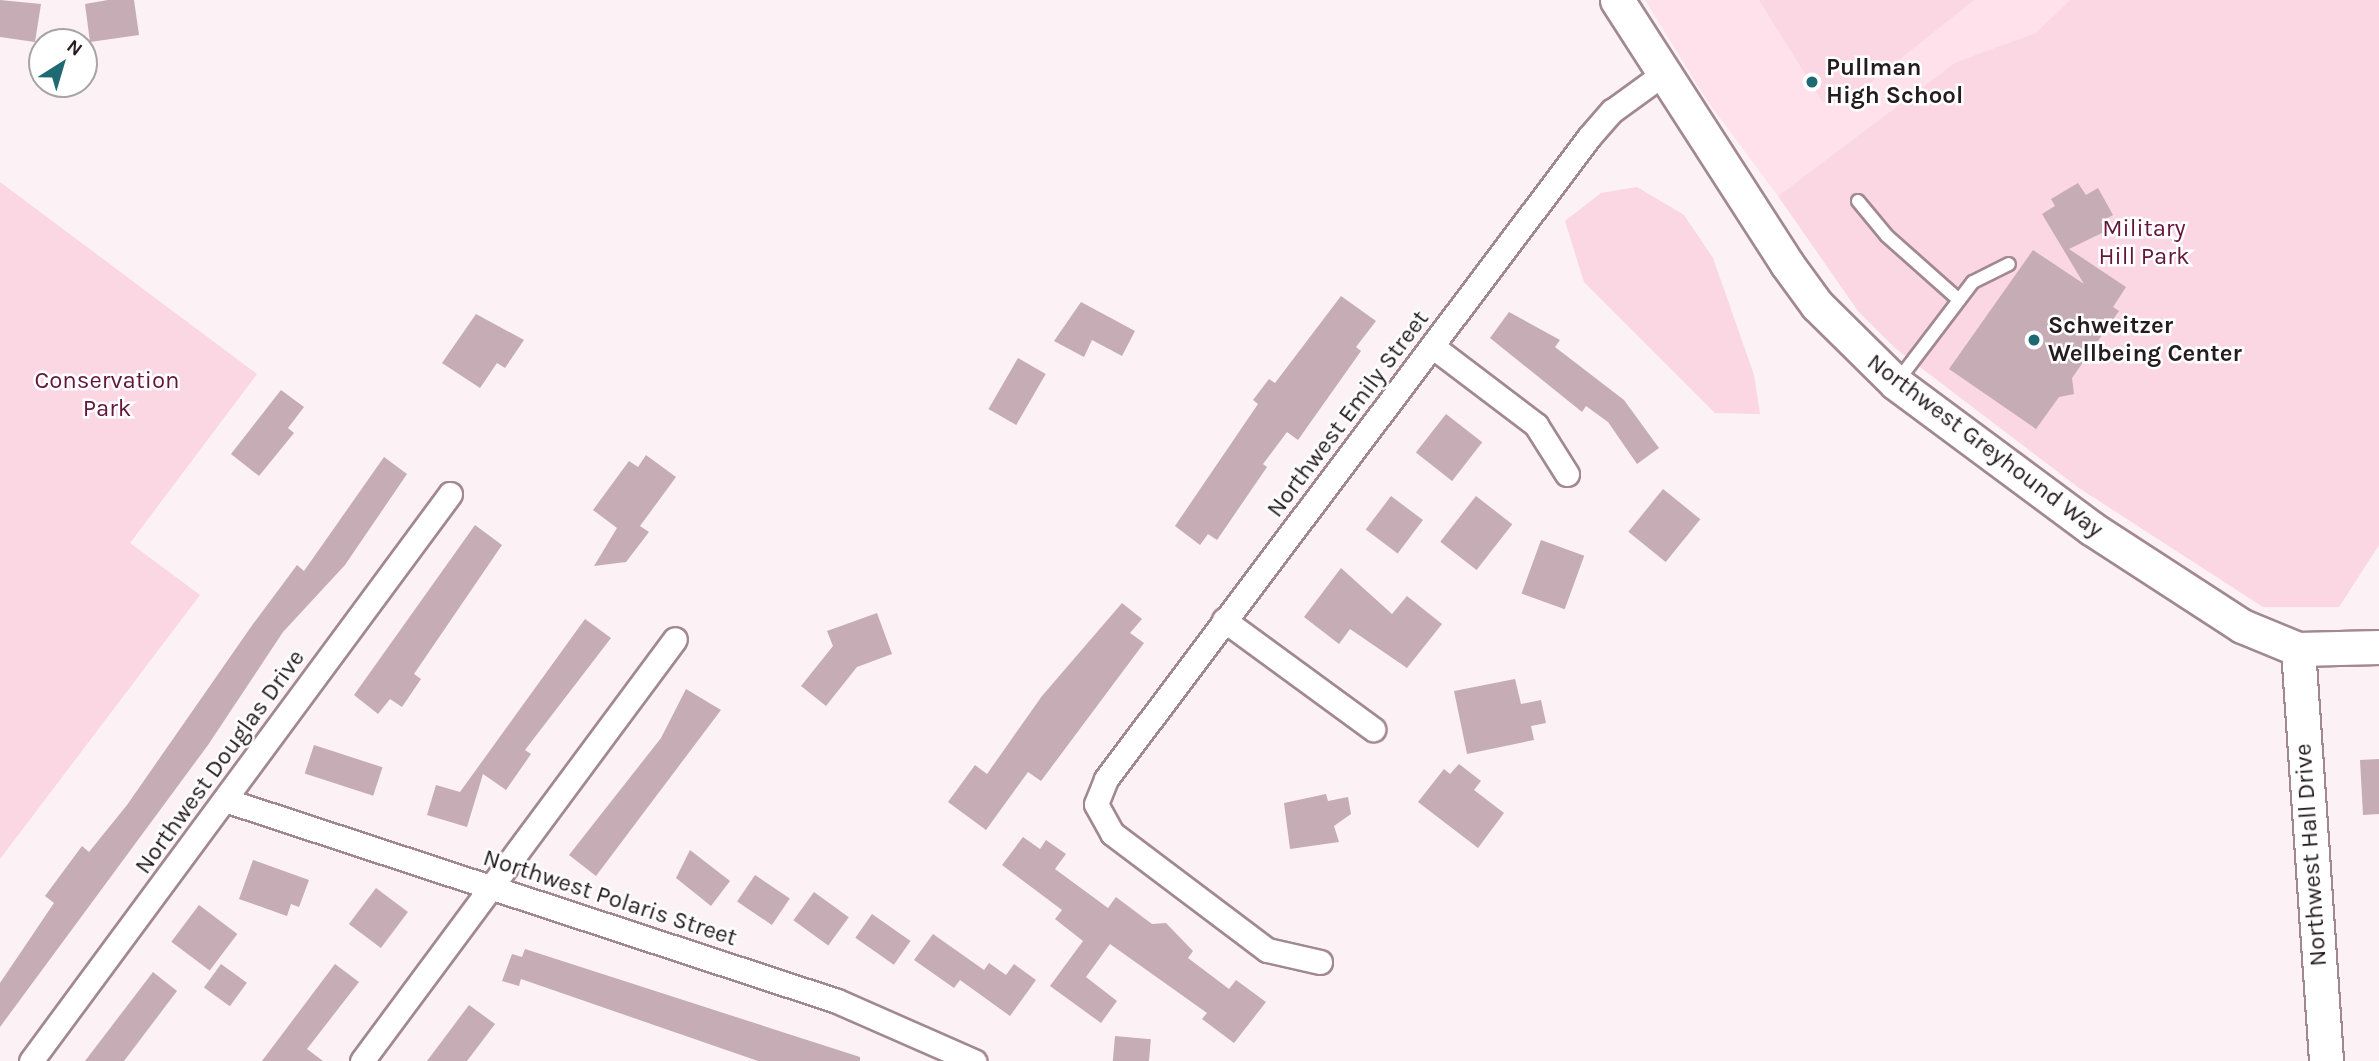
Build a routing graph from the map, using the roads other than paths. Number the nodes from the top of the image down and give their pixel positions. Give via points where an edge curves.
1 (1617, 0) edge
2 (1663, 74) junction
3 (1858, 201) dead end
4 (2009, 264) dead end
5 (1959, 300) junction
6 (1432, 346) junction
7 (1896, 383) junction
8 (1567, 474) dead end
9 (450, 494) dead end
10 (1224, 620) junction
11 (675, 639) dead end
12 (2379, 647) edge
13 (2298, 649) junction
14 (1373, 729) dead end
15 (225, 800) junction
16 (489, 886) junction
17 (1321, 962) dead end
18 (31, 1061) edge
19 (362, 1061) edge
20 (974, 1061) edge
21 (2326, 1061) edge

1 - 2 street, Northwest Greyhound Way
2 - 6 street, Northwest Emily Street via 1612,111
2 - 7 street, Northwest Greyhound Way via 1810,294
3 - 5 lane
4 - 5 lane via 1973,282
5 - 7 lane
6 - 8 street via 1535,425
6 - 10 street, Northwest Emily Street
7 - 13 street, Northwest Greyhound Way via 2161,576 2242,626
9 - 15 street, Northwest Douglas Drive
10 - 14 street
10 - 17 street, Northwest Emily Street via 1106,779 1096,804 1112,834 1268,950
11 - 16 street
12 - 13 street
13 - 21 street, Northwest Hall Drive
15 - 16 street, Northwest Polaris Street
15 - 18 street, Northwest Douglas Drive
16 - 19 street
16 - 20 street, Northwest Polaris Street via 836,1001

